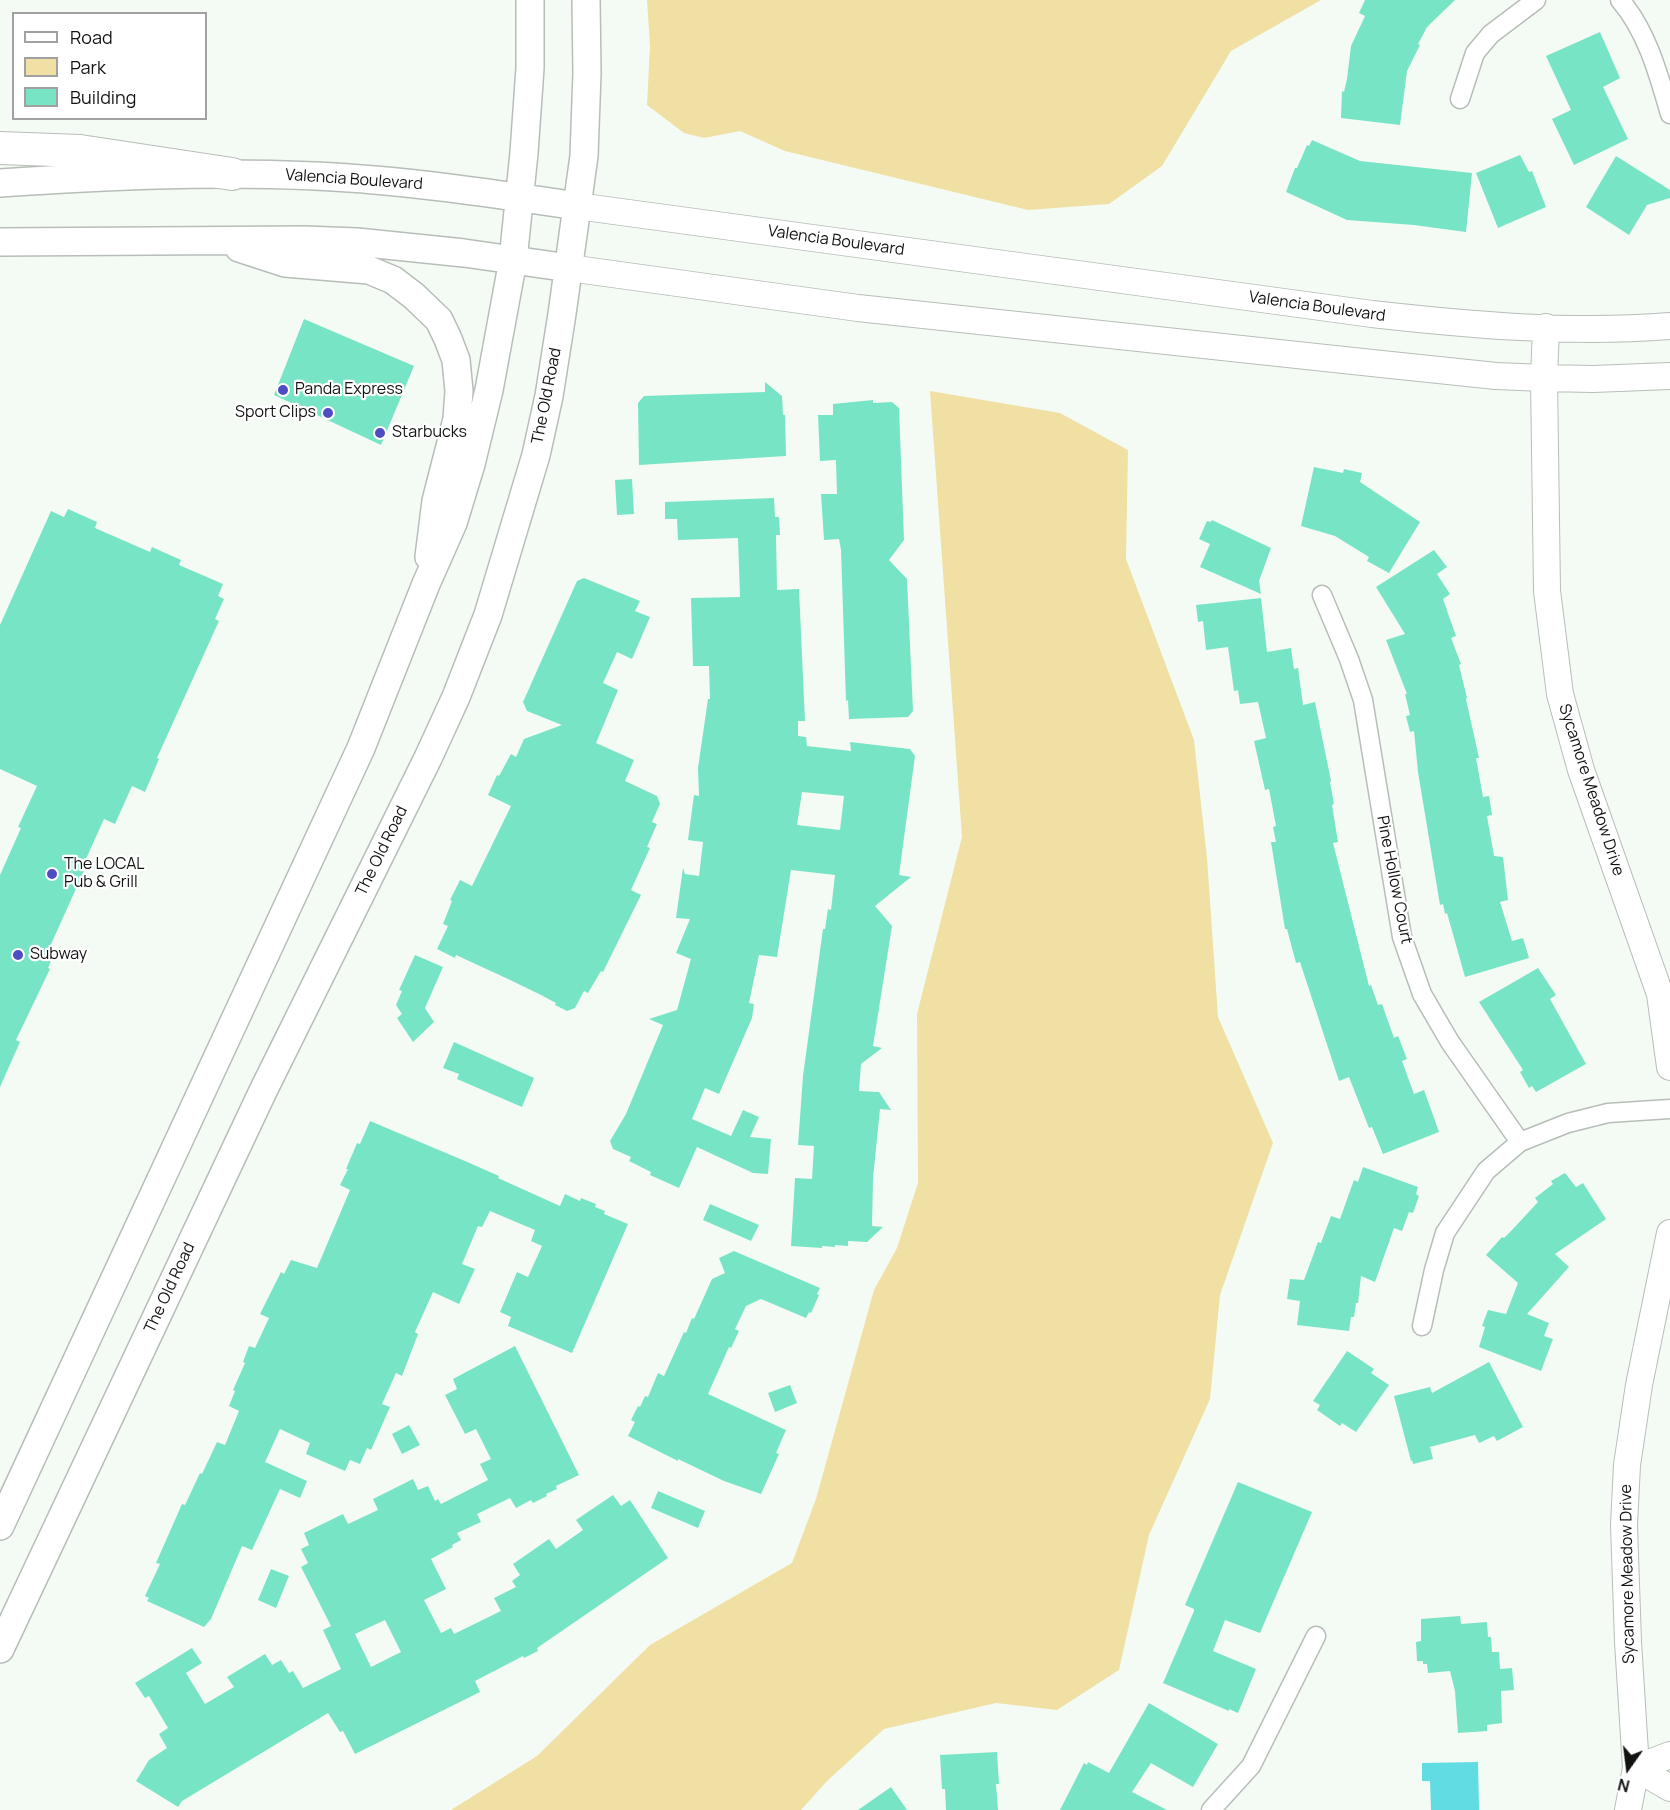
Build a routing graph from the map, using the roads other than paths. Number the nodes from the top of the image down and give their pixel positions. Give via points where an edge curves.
1 (530, 0) edge
2 (586, 0) edge
3 (1536, 0) edge
4 (1620, 0) edge
5 (1460, 99) dead end
6 (1670, 114) edge
7 (0, 148) edge
8 (232, 174) junction
9 (0, 183) edge
10 (521, 198) junction
11 (577, 206) junction
12 (218, 241) junction
13 (0, 242) edge
14 (513, 260) junction
15 (569, 268) junction
16 (1670, 326) edge
17 (1546, 327) junction
18 (1670, 376) edge
19 (1545, 378) junction
20 (426, 584) junction
21 (1322, 595) dead end
22 (1670, 1067) edge
23 (1670, 1109) edge
24 (1520, 1142) junction
25 (1670, 1233) edge
26 (1422, 1326) dead end
27 (0, 1526) edge
28 (1316, 1636) dead end
29 (0, 1649) edge
30 (1670, 1755) edge
31 (1636, 1768) junction
32 (1670, 1788) edge
33 (1211, 1810) edge
34 (1628, 1810) edge

1 - 10 main road via 530,68
2 - 11 main road, The Old Road via 584,156
3 - 5 street via 1491,34 1475,53
4 - 6 street via 1643,37
7 - 8 highway via 80,151
8 - 9 main road, Valencia Boulevard
8 - 10 main road, Valencia Boulevard via 378,181
10 - 11 main road, Valencia Boulevard
10 - 14 main road
11 - 15 main road, The Old Road
11 - 17 street, Valencia Boulevard via 1372,315
12 - 13 main road
12 - 14 main road via 357,242
12 - 20 main road via 285,263 369,270 393,280 439,320 456,360 459,391 457,419 436,501
14 - 15 main road
14 - 20 main road via 471,464 453,523
15 - 19 street via 824,304 1395,366
15 - 29 main road, The Old Road via 536,455 488,615 456,696 263,1091
16 - 17 street, Valencia Boulevard
17 - 19 street, Sycamore Meadow Drive
18 - 19 street
19 - 22 street, Sycamore Meadow Drive via 1547,591 1560,694 1581,770 1659,994
20 - 27 main road via 361,748
21 - 24 street, Pine Hollow Court via 1363,700 1402,937 1422,994 1450,1042
23 - 24 street via 1608,1113 1568,1123
24 - 26 street via 1486,1171 1445,1233
25 - 31 street, Sycamore Meadow Drive via 1627,1465 1628,1642
28 - 33 street via 1251,1766
30 - 31 street
31 - 32 street
31 - 34 street, Sycamore Meadow Drive

